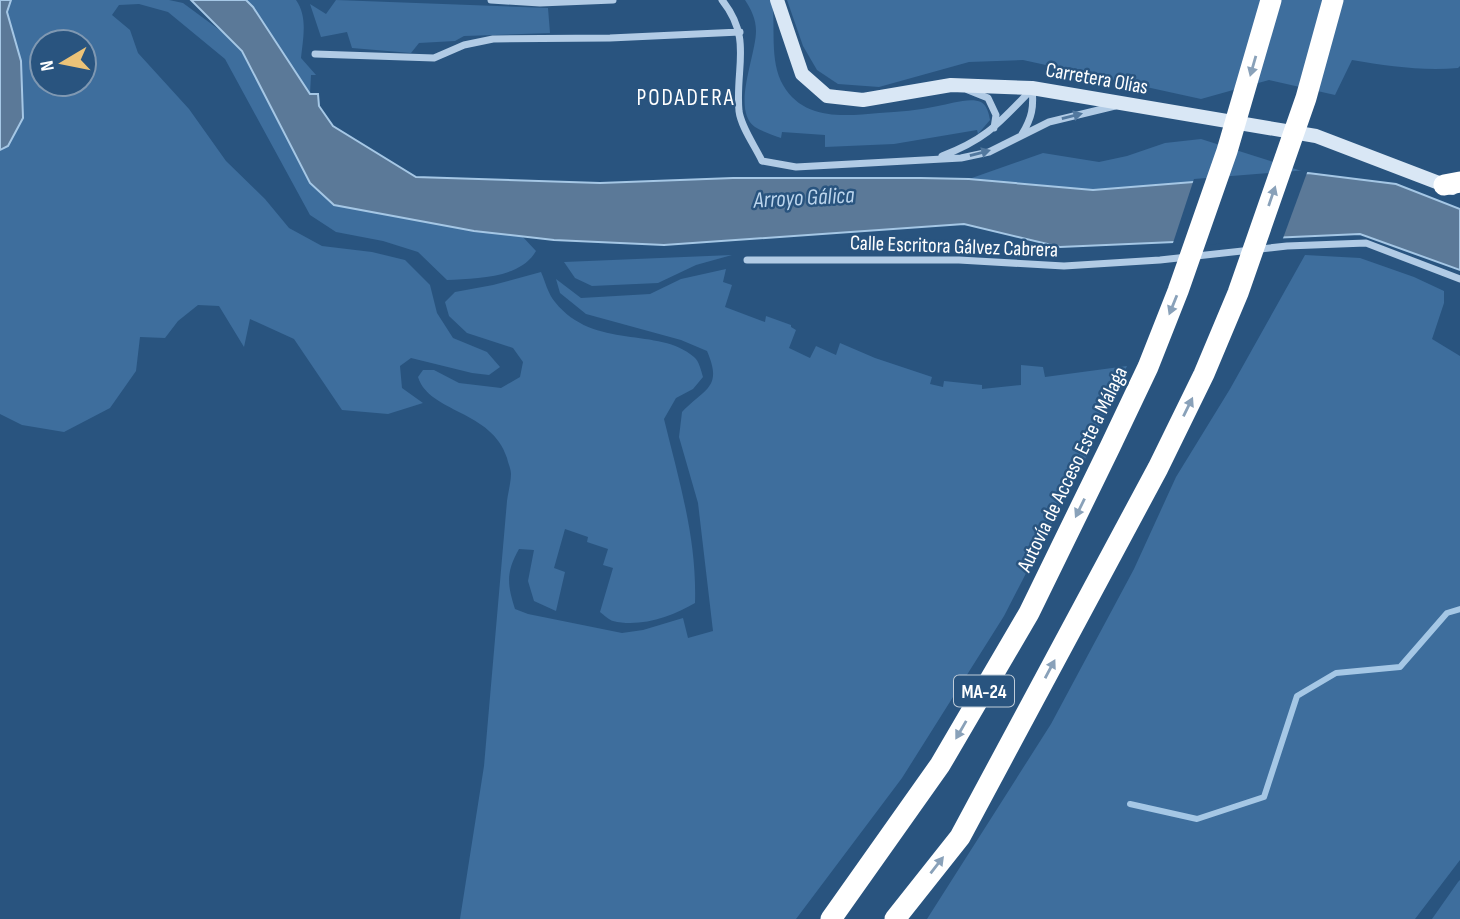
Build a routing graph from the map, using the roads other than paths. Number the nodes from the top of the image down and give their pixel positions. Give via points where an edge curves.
1 (491, 0) edge
2 (614, 0) edge
3 (722, 0) edge
4 (777, 0) edge
5 (1271, 0) edge
6 (1333, 0) edge
7 (540, 1) edge
8 (740, 32) junction
9 (315, 54) dead end
10 (951, 85) junction
11 (1032, 88) junction
12 (1124, 104) junction
13 (993, 129) junction
14 (1021, 134) junction
15 (935, 159) junction
16 (1455, 186) edge
17 (747, 260) dead end
18 (1460, 279) edge
19 (831, 919) edge
20 (895, 919) edge

1 - 7 street
2 - 7 street
3 - 8 street
4 - 10 main road, Carretera Olías via 802,74 827,96 863,100
5 -> 19 highway, Autovía de Acceso Este a Málaga / MA-24 via 1227,151 1178,291 1110,447 1030,613 940,765
20 -> 6 highway, MA-24 via 960,837 1204,374 1238,293 1306,98
8 - 9 street via 493,39 434,58
8 - 15 street via 739,113 762,161 796,167
10 - 11 main road, Carretera Olías
10 - 13 street via 988,97 996,115
11 - 12 main road, Carretera Olías
11 - 13 street
11 - 14 street via 1031,120
14 -> 12 street via 1049,122
12 - 16 main road, Carretera Olías via 1316,136
13 - 15 street via 971,145
15 -> 14 street via 989,152
17 - 18 street, Calle Escritora Gálvez Cabrera via 959,260 1064,267 1366,243

